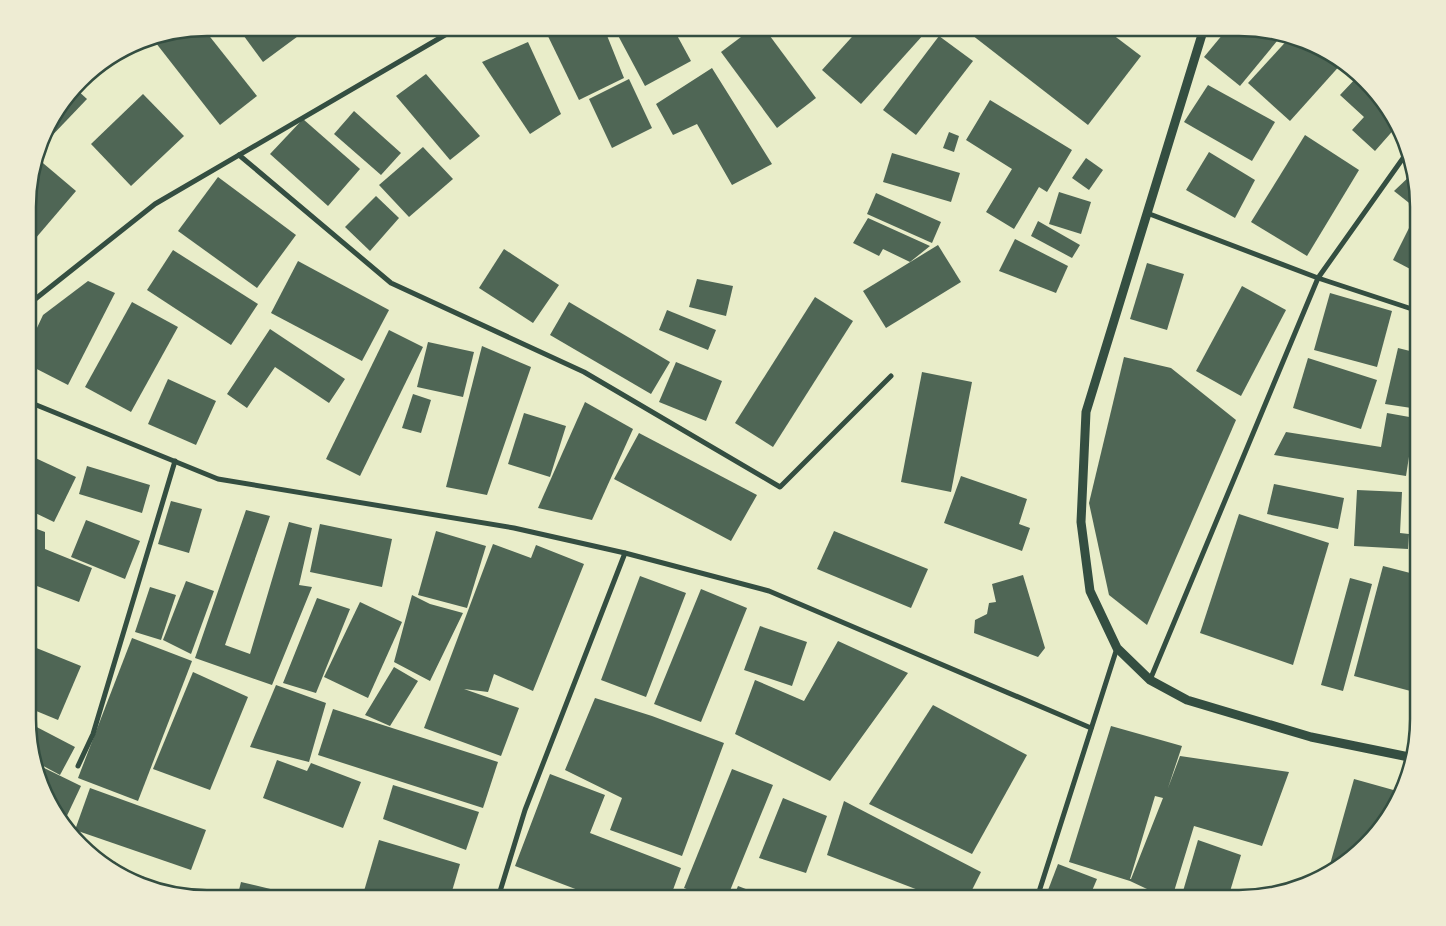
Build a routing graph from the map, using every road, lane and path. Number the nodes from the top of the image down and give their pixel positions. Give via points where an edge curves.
1 (443, 36) edge
2 (1202, 36) edge
3 (239, 154) junction
4 (1403, 159) edge
5 (1148, 213) junction
6 (1318, 278) junction
7 (36, 298) edge
8 (1409, 308) edge
9 (892, 376) dead end
10 (36, 405) edge
11 (175, 461) junction
12 (625, 553) junction
13 (1117, 648) junction
14 (1150, 680) junction
15 (1090, 728) junction
16 (1405, 756) edge
17 (78, 766) dead end
18 (1040, 889) edge
19 (501, 890) edge

1 - 3 street
2 - 5 street
3 - 7 street via 155,204
3 - 9 street via 391,283 584,372 780,487
4 - 6 street
5 - 6 street
5 - 13 street via 1086,412 1080,522 1090,591
6 - 8 street
6 - 14 street
10 - 11 street
11 - 12 street via 218,479 514,528
11 - 17 street via 93,734
12 - 15 street via 769,591
12 - 19 street via 525,810
13 - 14 street
13 - 15 street
14 - 16 street via 1197,703 1311,737
15 - 18 street

